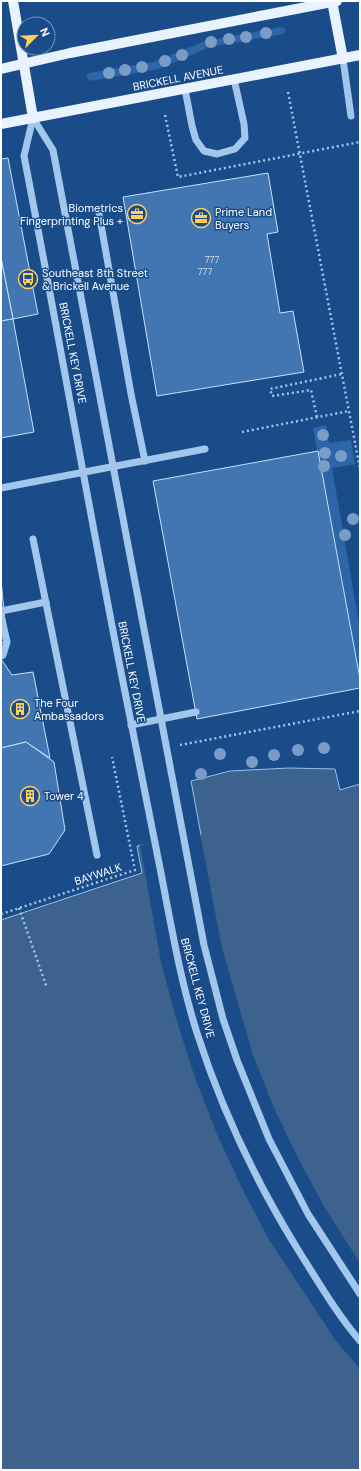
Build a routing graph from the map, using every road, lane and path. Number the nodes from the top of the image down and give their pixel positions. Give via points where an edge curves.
1 (13, 1) edge
2 (334, 1) edge
3 (360, 56) edge
4 (343, 59) junction
5 (24, 64) junction
6 (1, 69) edge
7 (234, 79) junction
8 (185, 89) junction
9 (288, 92) dead end
10 (165, 115) dead end
11 (351, 116) dead end
12 (33, 118) junction
13 (1, 124) edge
14 (360, 142) edge
15 (300, 154) junction
16 (99, 213) dead end
17 (342, 374) junction
18 (349, 411) junction
19 (317, 417) junction
20 (242, 432) dead end
21 (205, 449) dead end
22 (145, 461) junction
23 (113, 467) junction
24 (360, 469) edge
25 (83, 473) junction
26 (1, 488) edge
27 (33, 539) dead end
28 (46, 602) junction
29 (1, 611) edge
30 (1, 615) edge
31 (1, 656) edge
32 (360, 711) edge
33 (196, 712) dead end
34 (161, 719) junction
35 (131, 725) junction
36 (177, 746) dead end
37 (112, 757) dead end
38 (97, 855) dead end
39 (19, 908) junction
40 (1, 914) edge
41 (47, 988) dead end
42 (360, 1294) edge
43 (360, 1341) edge

1 - 5 main road
2 - 4 main road
2 - 5 main road
3 - 4 main road, BRICKELL AVENUE
4 - 7 main road, BRICKELL AVENUE
4 - 11 street
5 - 6 main road
5 - 12 main road
7 - 8 main road, BRICKELL AVENUE
7 - 8 street via 245,138 235,149 217,154 204,151 196,140
8 - 12 main road, BRICKELL AVENUE
9 - 15 path
10 - 15 path via 178,177
12 - 13 main road, BRICKELL AVENUE
12 - 23 street, BRICKELL KEY DRIVE via 53,150
12 - 25 street, BRICKELL KEY DRIVE via 24,156
14 - 15 path
15 - 17 path
16 - 22 street
17 - 18 path
17 - 19 path via 270,389 272,396 311,390
18 - 19 path
18 - 24 path
19 - 20 path
21 - 22 street
22 - 23 street
23 - 25 street
23 - 34 street, BRICKELL KEY DRIVE
25 - 26 street
25 - 35 street, BRICKELL KEY DRIVE
27 - 28 street
28 - 29 street
28 - 38 street
30 - 31 street via 6,642
32 - 36 path
33 - 34 street
34 - 35 street
34 - 42 street, BRICKELL KEY DRIVE via 204,945 223,1019 269,1140 308,1214
35 - 43 street, BRICKELL KEY DRIVE via 188,999 225,1109 283,1225 331,1302
37 - 39 path, BAYWALK via 135,870
39 - 40 path, BAYWALK
39 - 41 path

